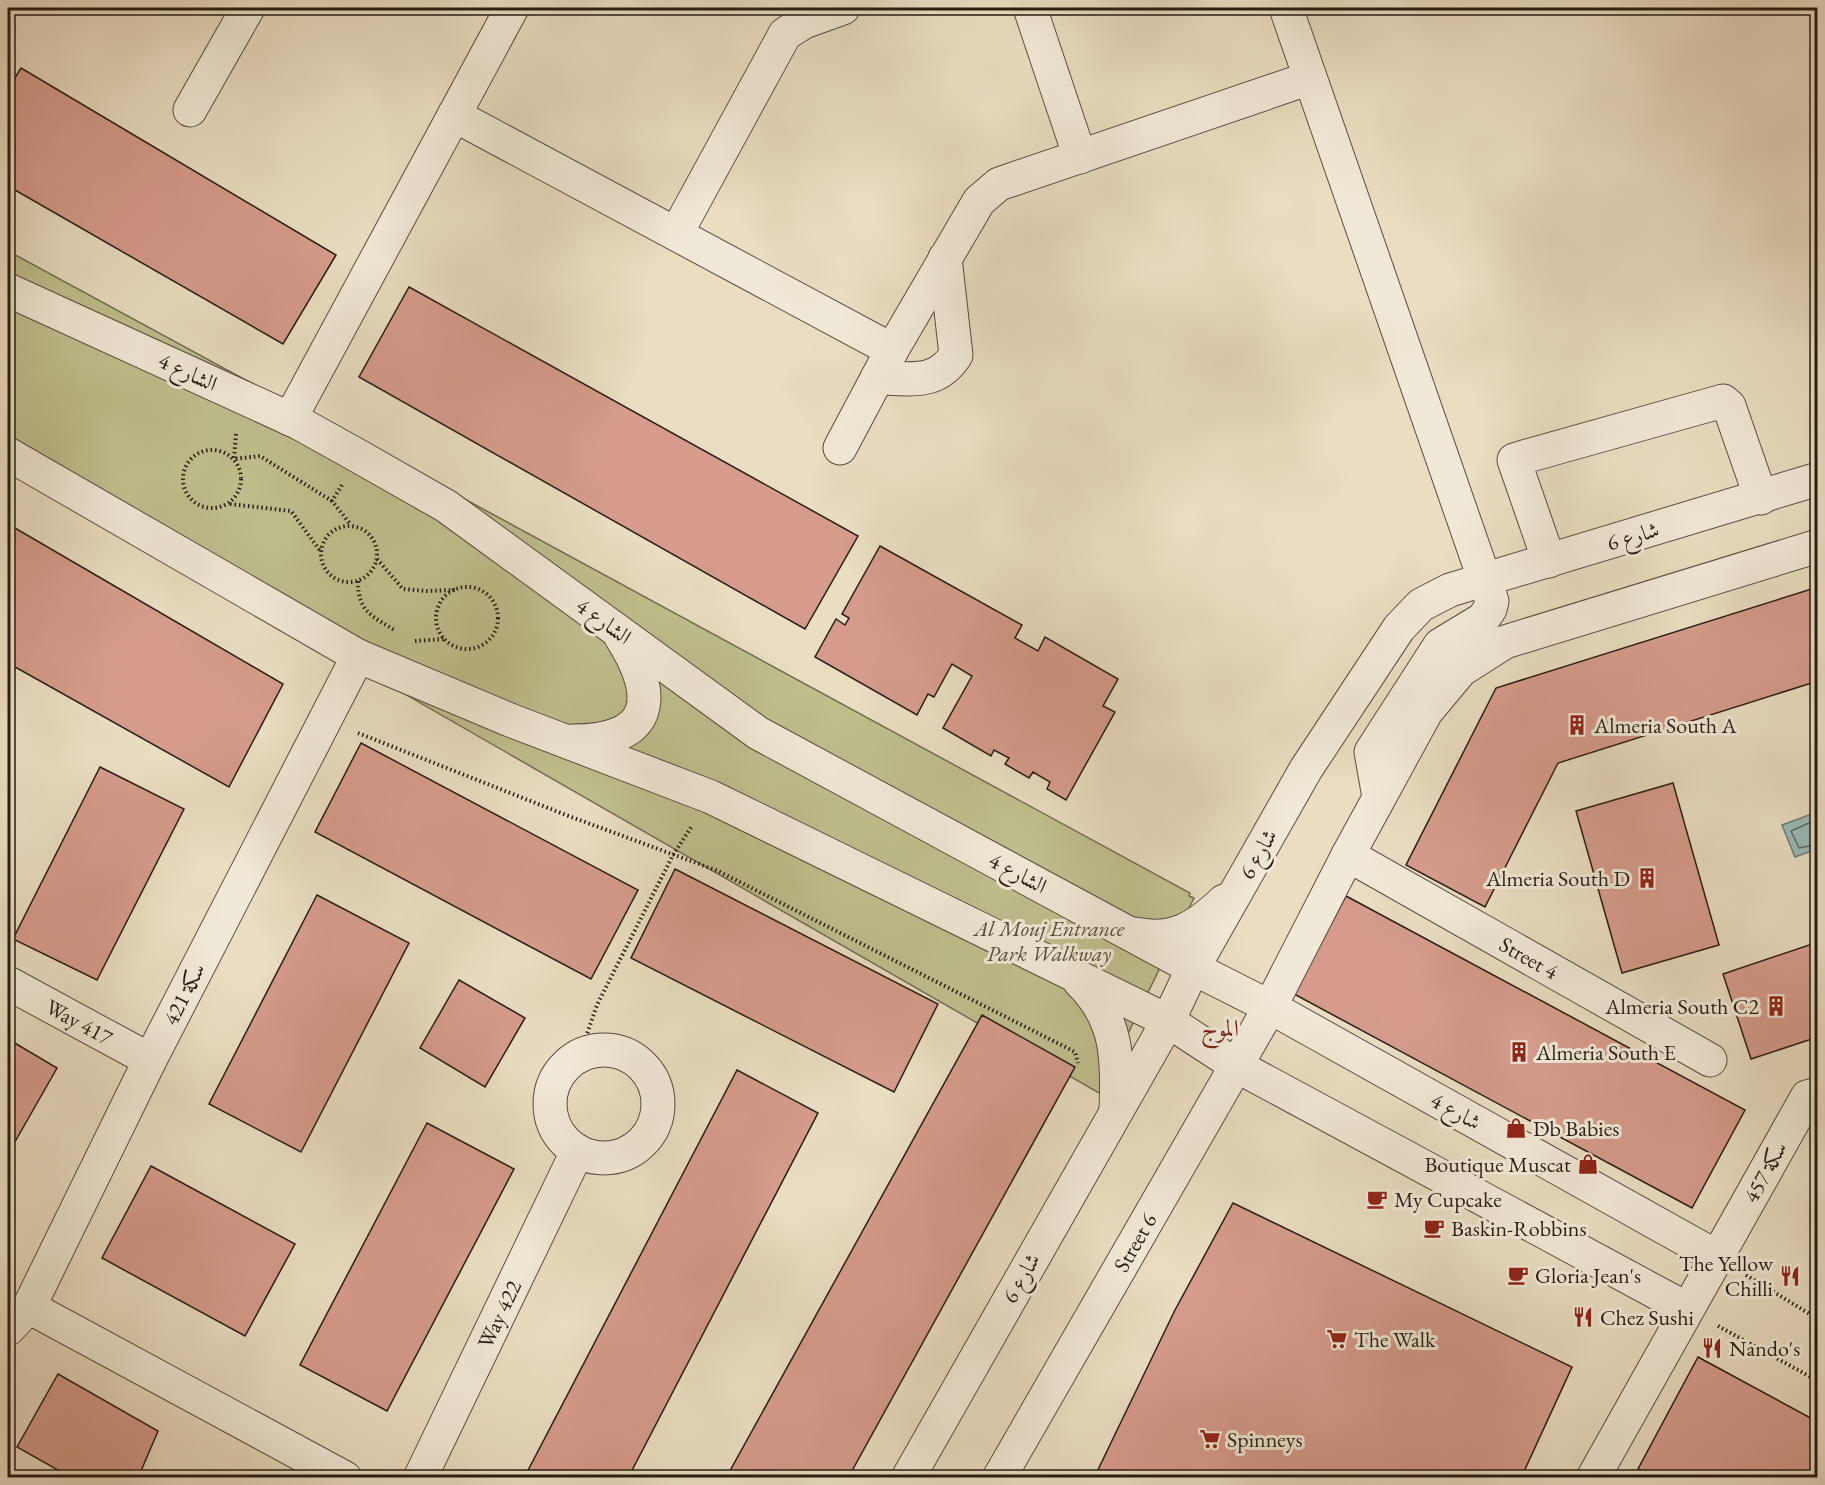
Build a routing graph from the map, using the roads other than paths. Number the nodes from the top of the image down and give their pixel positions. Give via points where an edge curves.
1 (247, 8) edge
2 (512, 8) edge
3 (843, 8) edge
4 (1030, 8) edge
5 (1286, 8) edge
6 (1310, 78) junction
7 (190, 110) dead end
8 (454, 115) junction
9 (1080, 157) junction
10 (676, 234) junction
11 (945, 258) junction
12 (15, 298) edge
13 (892, 350) junction
14 (877, 378) junction
15 (290, 419) junction
16 (840, 448) dead end
17 (8, 454) edge
18 (1818, 479) edge
19 (1761, 498) junction
20 (1818, 546) edge
21 (1549, 561) junction
22 (1486, 579) junction
23 (616, 629) junction
24 (358, 656) junction
25 (565, 741) junction
26 (1380, 797) junction
27 (1348, 855) junction
28 (1240, 885) junction
29 (1131, 934) junction
30 (1193, 968) junction
31 (1075, 976) junction
32 (8, 983) edge
33 (1270, 1007) junction
34 (1168, 1022) junction
35 (150, 1060) junction
36 (1710, 1060) dead end
37 (1237, 1066) junction
38 (1818, 1094) edge
39 (1115, 1113) junction
40 (577, 1152) junction
41 (1717, 1257) junction
42 (1687, 1309) junction
43 (18, 1318) edge
44 (345, 1478) edge
45 (420, 1478) edge
46 (908, 1478) edge
47 (999, 1478) edge
48 (1593, 1478) edge

1 - 7 street
2 - 8 street
3 - 10 street via 784,34
4 - 9 street
5 - 6 street
6 - 9 street
6 - 22 street
8 - 10 street
8 - 15 street
9 - 11 street via 999,184 979,201
10 - 13 street
11 - 13 street
11 - 14 street via 956,355 934,378
12 - 15 street, الشارع 4
13 - 14 street
14 - 16 street
15 - 23 street, الشارع 4 via 446,506
17 - 24 street
18 - 19 street, شارع 6
19 - 21 street, شارع 6
19 - 21 street via 1729,406 1723,401 1514,460
20 - 26 street via 1505,642 1461,670 1426,712
21 - 22 street, شارع 6
22 - 26 street via 1491,592 1490,609 1483,619 1440,645 1371,752
22 - 28 street, شارع 6 via 1450,590 1421,605 1399,628 1306,769
23 - 25 street via 642,677 646,692 641,711 633,728 618,736 600,741
23 - 29 street, الشارع 4 via 758,732
24 - 25 street
24 - 35 street, سكة 421
25 - 31 street via 711,797
26 - 27 street
27 - 33 street
27 - 36 street, Street 4
28 - 29 street via 1191,927 1166,937
28 - 30 street, شارع 6
29 - 30 street, الشارع 4
30 - 33 street, شارع 4
30 - 34 street, شارع 6
31 - 34 street
31 - 39 street via 1096,997 1111,1026 1117,1069
32 - 35 street, Way 417
33 - 37 street, Street 6
33 - 41 street, شارع 4
34 - 37 street
34 - 39 street, شارع 6
35 - 43 street, سكة 421
37 - 42 street
37 - 47 street, Street 6
38 - 41 street, سكة 457 via 1807,1097
39 - 46 street, شارع 6
40 - 40 street via 553,1125 549,1107 551,1088 573,1059 589,1051 608,1049 625,1053 640,1063 657,1093 653,1127 643,1142 612,1158 594,1158
40 - 45 street, Way 422
41 - 42 street, سكة 457
42 - 48 street, سكة 457
43 - 44 street

